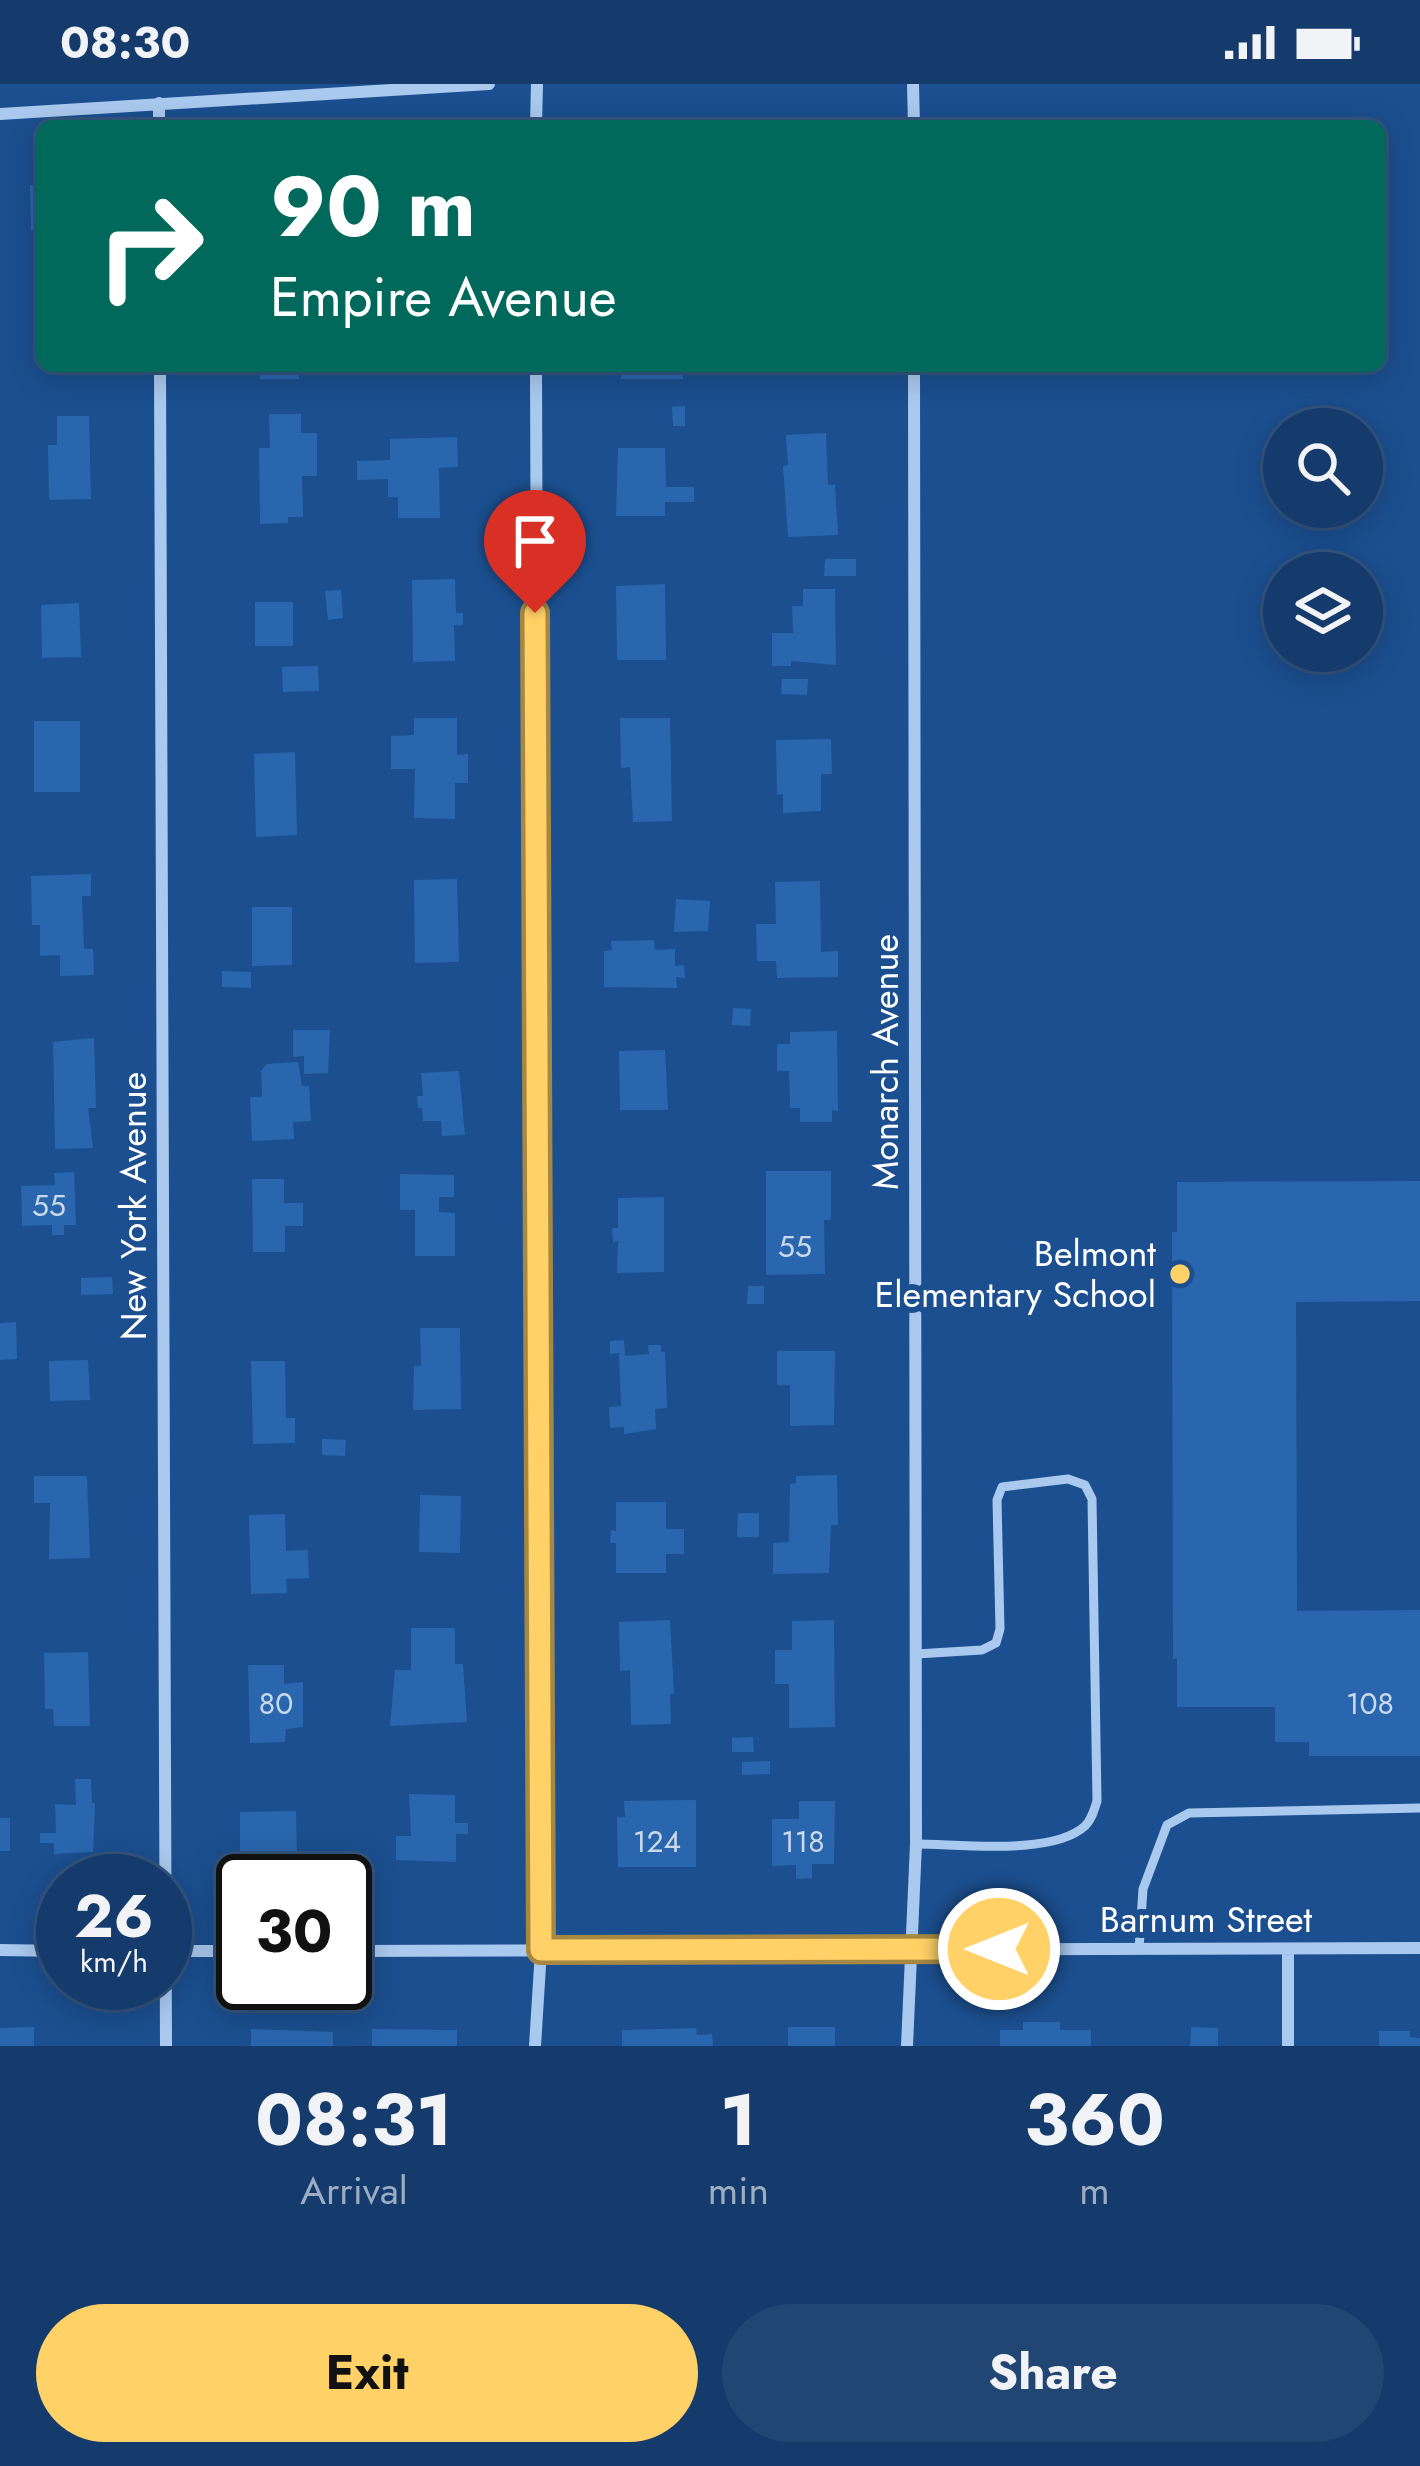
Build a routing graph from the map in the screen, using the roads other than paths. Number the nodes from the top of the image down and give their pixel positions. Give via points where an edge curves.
1 (489, 84) edge
2 (537, 84) edge
3 (914, 84) edge
4 (422, 87) edge
5 (159, 104) junction
6 (0, 114) edge
7 (159, 120) edge
8 (536, 120) edge
9 (914, 120) edge
10 (160, 372) edge
11 (536, 372) edge
12 (914, 372) edge
13 (916, 1654) junction
14 (1420, 1808) edge
15 (916, 1844) junction
16 (166, 1854) edge
17 (1420, 1948) edge
18 (913, 1949) junction
19 (1139, 1949) junction
20 (1288, 1949) junction
21 (0, 1950) edge
22 (541, 1950) junction
23 (36, 1951) edge
24 (372, 1951) edge
25 (166, 2010) edge
26 (166, 2046) edge
27 (535, 2046) edge
28 (907, 2046) edge
29 (1288, 2046) edge

1 - 4 street
2 - 8 street
3 - 9 street
4 - 5 street
5 - 6 street
5 - 7 street
10 - 16 street, New York Avenue
11 - 22 street
12 - 13 street, Monarch Avenue
13 - 15 street, Monarch Avenue
13 - 15 lane via 996,1643 1002,1486 1068,1479 1085,1485 1092,1499 1097,1801 1089,1823 1043,1844
14 - 19 lane via 1189,1813 1167,1825 1143,1889
15 - 18 street, Monarch Avenue
17 - 20 street, Barnum Street
18 - 19 street, Barnum Street
18 - 22 street, Barnum Street
18 - 28 street, Monarch Avenue
19 - 20 street, Barnum Street
20 - 29 street
21 - 23 street
22 - 24 street, Barnum Street
22 - 27 street
25 - 26 street, New York Avenue

